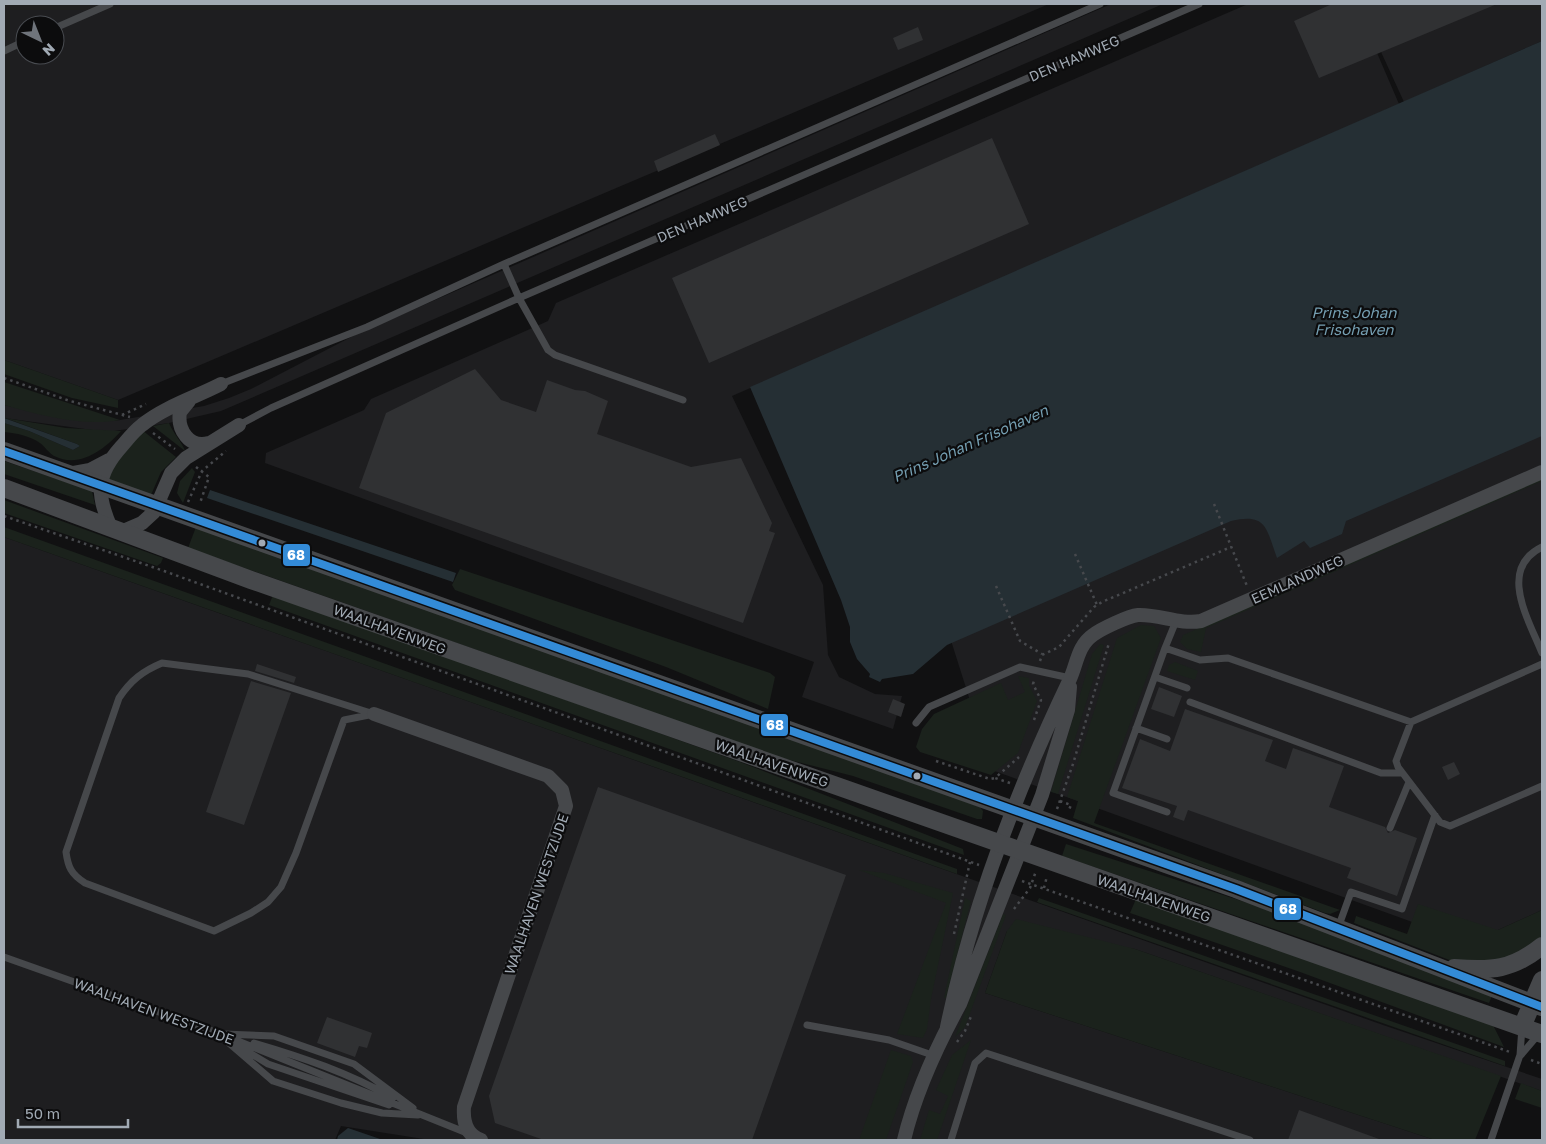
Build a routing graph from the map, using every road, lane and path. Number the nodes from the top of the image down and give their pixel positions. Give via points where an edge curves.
1 (110, 4) edge
2 (1100, 4) edge
3 (1199, 4) edge
4 (65, 24) edge
5 (504, 264) junction
6 (519, 298) junction
7 (4, 378) edge
8 (221, 384) joint
9 (200, 394) junction
10 (683, 400) dead end
11 (142, 425) junction
12 (239, 426) joint
13 (209, 443) junction
14 (4, 451) edge
15 (186, 458) junction
16 (110, 460) junction
17 (202, 471) dead end
18 (1542, 472) edge
19 (68, 474) junction
20 (101, 485) junction
21 (4, 488) edge
22 (1214, 504) dead end
23 (158, 506) junction
24 (4, 516) edge
25 (116, 530) junction
26 (1542, 547) edge
27 (1076, 554) dead end
28 (996, 586) dead end
29 (1252, 599) junction
30 (1097, 605) dead end
31 (1176, 620) junction
32 (1114, 625) junction
33 (1166, 648) junction
34 (1542, 653) edge
35 (1042, 655) dead end
36 (1542, 664) edge
37 (1155, 677) junction
38 (1071, 678) junction
39 (1187, 688) dead end
40 (1190, 702) dead end
41 (374, 714) junction
42 (916, 722) dead end
43 (1411, 722) junction
44 (1136, 728) junction
45 (1167, 739) dead end
46 (936, 761) dead end
47 (1402, 772) junction
48 (995, 778) dead end
49 (1409, 782) junction
50 (1542, 786) edge
51 (1013, 811) junction
52 (1167, 812) dead end
53 (1435, 815) junction
54 (1032, 818) junction
55 (1052, 825) junction
56 (1390, 828) dead end
57 (1000, 843) junction
58 (1020, 851) junction
59 (1041, 858) junction
60 (990, 870) junction
61 (1010, 876) junction
62 (1032, 884) junction
63 (1338, 928) junction
64 (1542, 946) edge
65 (4, 957) edge
66 (1432, 966) junction
67 (1542, 980) edge
68 (1537, 1005) edge
69 (807, 1025) dead end
70 (947, 1027) junction
71 (1522, 1027) junction
72 (1541, 1032) edge
73 (218, 1034) junction
74 (1520, 1055) junction
75 (935, 1056) junction
76 (423, 1116) junction
77 (476, 1137) edge
78 (904, 1140) edge
79 (951, 1140) edge
80 (1250, 1140) edge
81 (1492, 1140) edge

1 - 4 lane
2 - 5 lane
3 - 6 lane, DEN HAMWEG
5 - 6 lane
5 - 8 lane via 367,327
6 - 10 lane via 543,343 554,355
6 - 12 lane, DEN HAMWEG via 271,408
7 - 11 path via 127,416
8 - 9 street
9 - 11 street
9 - 13 street via 182,408 179,424 190,440
11 - 15 path
11 - 16 street
12 - 13 street, DEN HAMWEG
13 - 15 street, DEN HAMWEG
14 - 19 street
15 - 17 path
15 - 23 street, DEN HAMWEG via 172,473
16 - 19 street via 90,470
16 - 20 street via 103,472
18 - 29 street, EEMLANDWEG
19 - 20 street
20 - 23 street
20 - 25 street via 105,511
21 - 25 street, WAALHAVENWEG
22 - 29 path
23 - 25 street, DEN HAMWEG via 142,522
23 - 51 street
24 - 60 path, WAALHAVENWEG
25 - 57 street, WAALHAVENWEG
26 - 34 lane via 1530,554 1522,566 1517,586
27 - 30 path
28 - 35 path via 1020,641
29 - 31 street, EEMLANDWEG via 1201,621
31 - 32 street, EEMLANDWEG via 1139,615
31 - 33 lane
32 - 38 street, EEMLANDWEG via 1083,644
32 - 55 path
33 - 37 lane
33 - 43 lane via 1200,660 1228,658
36 - 43 lane
37 - 39 lane
37 - 44 lane
38 - 42 lane via 1020,668 929,707
38 - 51 street, EEMLANDWEG via 1040,741
38 - 54 street, EEMLANDWEG via 1068,710
40 - 47 lane via 1380,772
41 - 41 lane via 248,674 162,663 143,671 127,685 119,698 66,852 68,867 85,883 214,931 238,922 268,902 281,887 344,720
41 - 77 street, WAALHAVEN WESTZIJDE via 548,776 562,790 566,806 464,1107 465,1125
43 - 47 lane via 1396,761
44 - 45 lane
44 - 52 lane via 1113,793
46 - 48 path
47 - 49 lane
49 - 53 lane
49 - 56 lane
50 - 53 lane via 1454,826 1444,825
51 - 54 street
51 - 57 street, EEMLANDWEG
53 - 63 lane via 1402,909 1351,892
54 - 55 street
54 - 58 street, EEMLANDWEG
55 - 63 street
57 - 58 street, WAALHAVENWEG
57 - 60 street, EEMLANDWEG
58 - 59 street, WAALHAVENWEG
58 - 61 street, EEMLANDWEG
59 - 62 path
59 - 71 street, WAALHAVENWEG
60 - 70 street, EEMLANDWEG via 958,973
61 - 62 path, WAALHAVENWEG
61 - 70 street, EEMLANDWEG via 960,1004
62 - 74 path, WAALHAVENWEG
63 - 66 street
64 - 66 street via 1519,962 1502,968 1477,970
65 - 73 lane, WAALHAVEN WESTZIJDE
66 - 68 street
67 - 68 street
68 - 71 street
69 - 75 lane via 889,1040
70 - 75 street
71 - 72 street, WAALHAVENWEG
71 - 74 lane
72 - 74 lane
73 - 76 lane, WAALHAVEN WESTZIJDE
73 - 76 lane via 268,1064
73 - 76 lane via 273,1080 382,1114
73 - 76 lane via 274,1036 354,1064
74 - 81 lane
75 - 78 street via 910,1116
76 - 77 lane, WAALHAVEN WESTZIJDE
79 - 80 lane via 975,1063 986,1053

